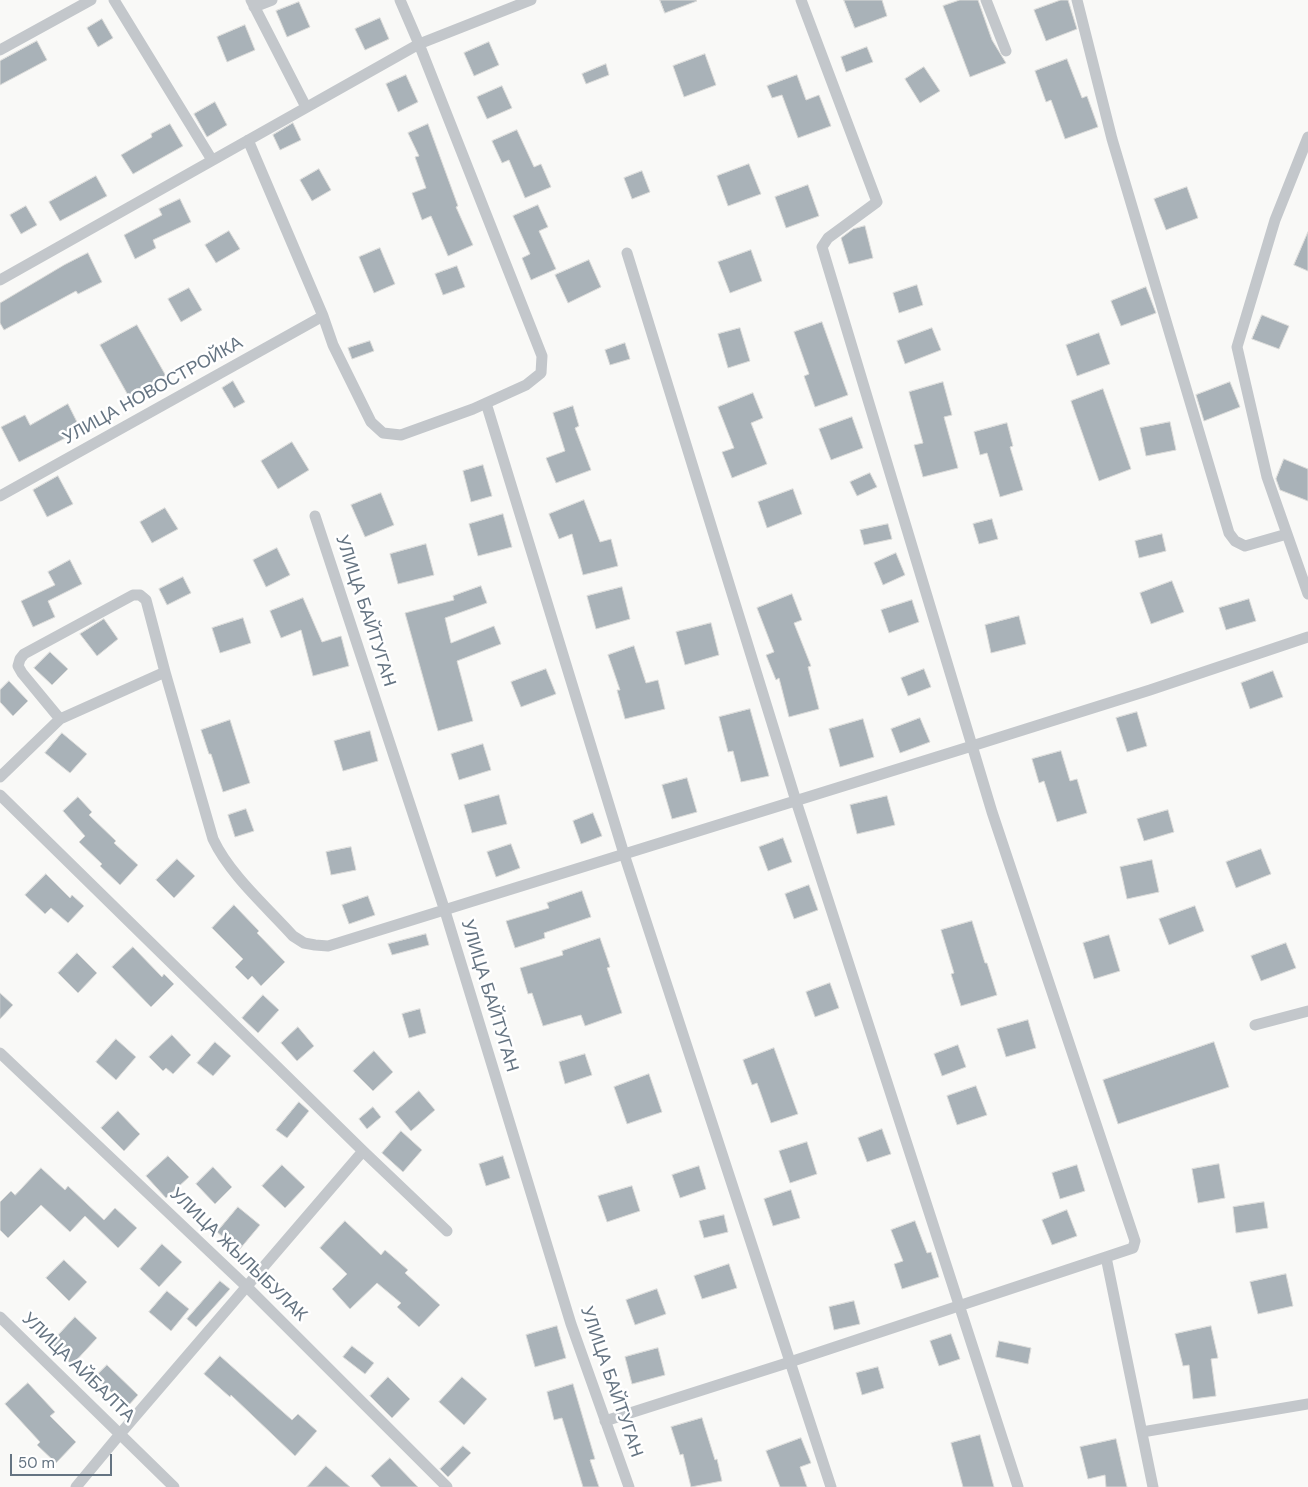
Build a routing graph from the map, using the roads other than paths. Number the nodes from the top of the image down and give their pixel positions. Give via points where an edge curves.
1 (91, 0) edge
2 (114, 0) edge
3 (272, 0) edge
4 (400, 0) edge
5 (531, 0) edge
6 (801, 0) edge
7 (986, 0) edge
8 (1077, 0) edge
9 (253, 4) edge
10 (419, 44) junction
11 (0, 50) edge
12 (1006, 51) dead end
13 (306, 107) junction
14 (1308, 137) edge
15 (248, 140) junction
16 (212, 160) junction
17 (627, 253) dead end
18 (0, 280) edge
19 (322, 316) junction
20 (486, 403) junction
21 (0, 496) edge
22 (315, 516) dead end
23 (1287, 534) junction
24 (1308, 594) edge
25 (1308, 637) edge
26 (165, 672) junction
27 (60, 719) junction
28 (972, 746) junction
29 (0, 777) edge
30 (0, 796) edge
31 (796, 800) junction
32 (624, 854) junction
33 (445, 911) junction
34 (1308, 1011) edge
35 (1254, 1025) dead end
36 (0, 1053) edge
37 (363, 1151) junction
38 (447, 1231) dead end
39 (1106, 1257) junction
40 (247, 1287) junction
41 (960, 1306) junction
42 (0, 1317) edge
43 (790, 1362) junction
44 (1308, 1404) edge
45 (605, 1421) junction
46 (1142, 1432) junction
47 (120, 1434) junction
48 (76, 1487) edge
49 (174, 1487) edge
50 (447, 1487) edge
51 (629, 1487) edge
52 (830, 1487) edge
53 (1018, 1487) edge
54 (1154, 1487) edge

1 - 11 street
2 - 16 street
3 - 9 street
4 - 10 street
5 - 10 street
6 - 28 street via 877,202 828,238 822,247
7 - 12 street
8 - 23 street via 1112,139 1229,533 1245,546
9 - 13 street
10 - 13 street
10 - 20 street via 542,356 541,373 526,385
13 - 15 street
14 - 23 street via 1275,220 1237,347 1267,477
15 - 16 street
15 - 19 street
16 - 18 street
17 - 31 street
19 - 20 street via 371,422 383,433 401,435
19 - 21 street, УЛИЦА НОВОСТРОЙКА
20 - 32 street
22 - 33 street, УЛИЦА БАЙТУГАН
23 - 24 street
25 - 28 street
26 - 27 street
26 - 27 street via 146,600 140,595 133,595 20,659 18,666 22,673
26 - 33 street via 220,854 293,936 304,943 328,946
27 - 29 street
28 - 31 street
28 - 39 street via 1135,1241 1134,1248
30 - 37 street
31 - 32 street
31 - 41 street
32 - 33 street
32 - 43 street
33 - 45 street, УЛИЦА БАЙТУГАН via 571,1324
34 - 35 street
36 - 40 street, УЛИЦА ЖЫЛЫБУЛАК
37 - 38 street
37 - 40 street
39 - 41 street
39 - 46 street
40 - 47 street
40 - 50 street, УЛИЦА ЖЫЛЫБУЛАК
41 - 43 street
41 - 53 street
42 - 47 street, УЛИЦА АЙБАЛТА
43 - 45 street
43 - 52 street
44 - 46 street
45 - 51 street, УЛИЦА БАЙТУГАН
46 - 54 street
47 - 48 street
47 - 49 street, УЛИЦА АЙБАЛТА

